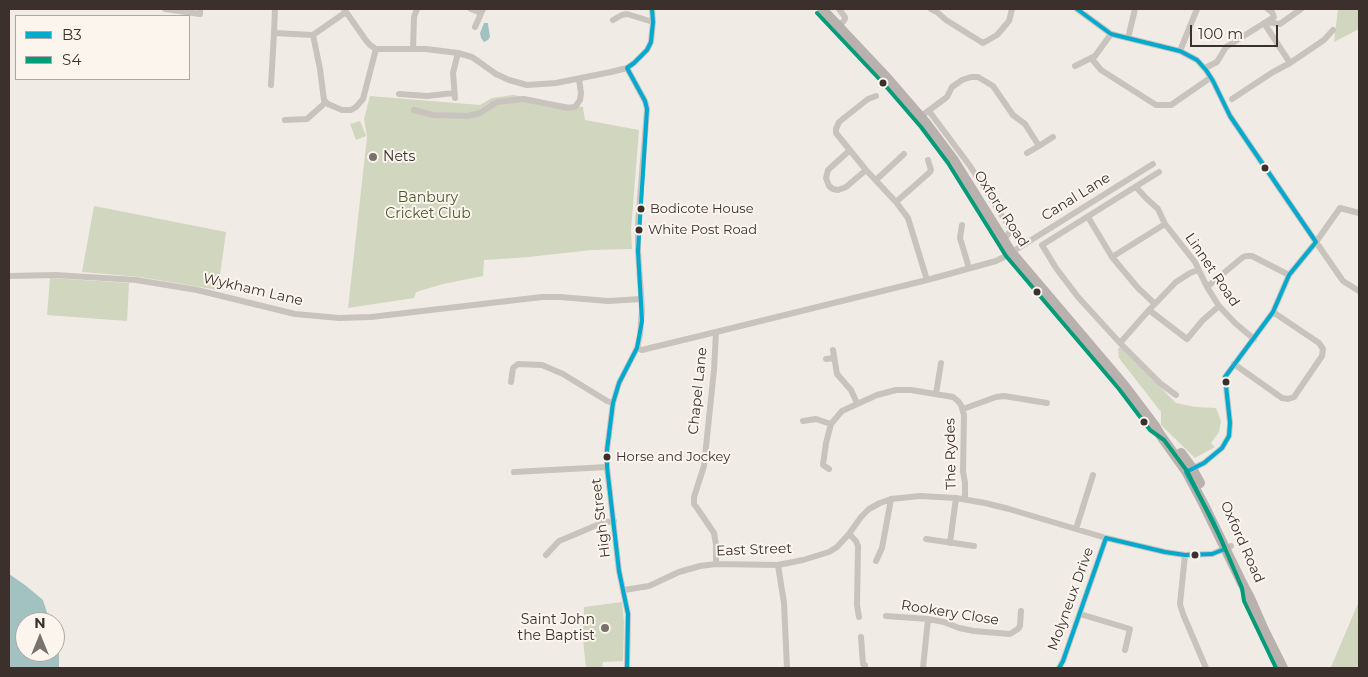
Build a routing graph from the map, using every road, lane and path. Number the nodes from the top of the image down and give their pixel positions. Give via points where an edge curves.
1 (165, 9) edge
2 (275, 9) edge
3 (417, 9) edge
4 (471, 9) edge
5 (652, 9) edge
6 (822, 9) edge
7 (840, 9) edge
8 (1012, 9) edge
9 (1077, 9) edge
10 (1136, 9) edge
11 (1198, 9) edge
12 (1268, 9) edge
13 (1301, 9) edge
14 (345, 10) edge
15 (936, 10) edge
16 (200, 11) edge
17 (482, 11) edge
18 (613, 20) dead end
19 (653, 22) junction
20 (1265, 23) junction
21 (475, 27) dead end
22 (839, 27) junction
23 (1333, 30) dead end
24 (274, 32) junction
25 (1111, 34) junction
26 (313, 35) junction
27 (1128, 38) junction
28 (376, 49) junction
29 (413, 49) junction
30 (1180, 51) junction
31 (458, 53) junction
32 (1091, 58) junction
33 (1290, 63) junction
34 (1075, 66) dead end
35 (627, 68) junction
36 (1204, 68) junction
37 (1210, 78) junction
38 (579, 79) junction
39 (271, 84) dead end
40 (399, 94) dead end
41 (876, 96) dead end
42 (1232, 99) dead end
43 (326, 102) junction
44 (414, 110) dead end
45 (924, 114) junction
46 (285, 120) dead end
47 (1053, 137) dead end
48 (1039, 146) junction
49 (850, 150) junction
50 (1027, 153) dead end
51 (904, 154) dead end
52 (928, 160) dead end
53 (1153, 164) dead end
54 (866, 170) junction
55 (1158, 172) dead end
56 (876, 180) junction
57 (1136, 187) junction
58 (896, 202) junction
59 (1358, 211) edge
60 (1088, 217) junction
61 (1165, 224) junction
62 (962, 225) dead end
63 (1010, 230) junction
64 (1004, 240) junction
65 (1316, 242) junction
66 (1022, 245) junction
67 (1011, 252) junction
68 (1112, 257) junction
69 (969, 268) junction
70 (1198, 270) junction
71 (1289, 275) junction
72 (9, 276) edge
73 (926, 280) junction
74 (1207, 287) junction
75 (1359, 291) edge
76 (641, 298) junction
77 (1155, 304) junction
78 (1219, 306) junction
79 (1149, 310) junction
80 (1272, 312) junction
81 (716, 332) junction
82 (1254, 339) junction
83 (1120, 342) junction
84 (636, 348) junction
85 (833, 350) dead end
86 (834, 358) junction
87 (826, 359) dead end
88 (940, 363) dead end
89 (1234, 364) junction
90 (511, 382) dead end
91 (936, 394) junction
92 (1176, 395) dead end
93 (613, 403) junction
94 (857, 403) junction
95 (1047, 403) dead end
96 (963, 408) junction
97 (803, 421) dead end
98 (831, 424) junction
99 (607, 467) junction
100 (823, 467) dead end
101 (1189, 470) junction
102 (514, 472) dead end
103 (1093, 475) dead end
104 (956, 498) junction
105 (891, 499) junction
106 (964, 500) junction
107 (614, 520) junction
108 (1076, 529) junction
109 (849, 534) junction
110 (1106, 538) junction
111 (926, 539) dead end
112 (950, 542) junction
113 (974, 546) dead end
114 (1228, 548) junction
115 (546, 555) dead end
116 (1185, 555) junction
117 (876, 560) dead end
118 (716, 564) junction
119 (778, 565) junction
120 (624, 590) junction
121 (1021, 611) dead end
122 (1080, 614) junction
123 (859, 616) dead end
124 (886, 616) dead end
125 (928, 619) junction
126 (861, 637) dead end
127 (1124, 650) dead end
128 (627, 668) edge
129 (787, 668) edge
130 (865, 668) edge
131 (923, 668) edge
132 (1059, 668) edge
133 (1206, 668) edge
134 (1283, 668) edge

1 - 16 street
2 - 24 street
3 - 29 street
4 - 17 street
5 - 19 street
6 - 22 main road, Oxford Road
7 - 22 street via 845,19
8 - 15 street via 1010,21 997,35 983,43
9 - 25 street
10 - 27 street
11 - 30 street
12 - 20 street via 1274,17
13 - 20 street via 1280,24
14 - 26 street
14 - 28 street
17 - 21 street
18 - 19 street via 627,14
19 - 35 street via 647,50
20 - 33 street
20 - 36 street via 1226,47 1217,62
22 - 45 main road, Oxford Road
23 - 33 street
24 - 26 street
24 - 39 street
25 - 27 street
25 - 32 street
26 - 43 street
27 - 30 street
28 - 29 street
28 - 43 street via 360,104 351,110 342,110
29 - 31 street
30 - 36 street
31 - 38 street via 479,61 509,80 527,84
31 - 40 street via 453,73 454,96
32 - 34 street
32 - 37 street via 1101,70 1156,105 1171,105
33 - 42 street
35 - 38 street
35 - 76 street via 647,109 638,225
36 - 37 street
37 - 65 street via 1230,116
38 - 44 street via 581,93 575,107 524,99 496,102 480,113 468,116 433,115
41 - 49 street via 837,126 838,136
43 - 46 street via 307,120
45 - 48 street via 947,98 952,88 962,80 978,77 993,86
45 - 63 street via 970,166
45 - 64 main road, Oxford Road via 926,123
47 - 48 street
48 - 50 street
49 - 54 street
49 - 54 street via 828,170 829,186 838,190 846,187
51 - 56 street
52 - 58 street via 930,172
53 - 66 street, Canal Lane
54 - 56 street
55 - 57 street
56 - 58 street
57 - 60 street
57 - 61 street, Linnet Road via 1158,209
58 - 73 street via 908,218
59 - 65 street via 1340,208
60 - 68 street
60 - 83 street via 1042,245 1078,297
61 - 68 street
61 - 70 street, Linnet Road
62 - 69 street via 960,238
63 - 64 street
63 - 66 street
64 - 67 main road, Oxford Road
65 - 71 street
65 - 75 street via 1343,281
66 - 67 street, Canal Lane
67 - 69 street, Canal Lane via 996,261
67 - 101 main road, Oxford Road via 1155,426 1168,435
68 - 77 street
69 - 73 street, Canal Lane
70 - 74 street, Linnet Road
70 - 77 street via 1176,282
71 - 74 street via 1246,256
71 - 80 street
72 - 76 street, Wykham Lane via 136,280 196,290 294,314 339,318 542,297 608,301
73 - 81 street, Canal Lane
74 - 78 street, Linnet Road
76 - 84 street, High Street via 642,321
77 - 79 street
78 - 79 street via 1187,339
78 - 82 street, Linnet Road
79 - 83 street
80 - 82 street
80 - 89 street via 1319,343 1323,349 1322,356 1294,397 1282,398
81 - 84 street, Canal Lane via 642,350
81 - 118 street, Chapel Lane via 704,466 694,497 696,508 714,533
82 - 89 street
83 - 92 street
84 - 93 street, High Street
85 - 86 street
86 - 87 street
86 - 94 street via 837,374
88 - 91 street
89 - 101 street via 1225,377 1229,436 1222,448
90 - 93 street via 518,364 542,365
91 - 94 street, The Rydes via 896,390
91 - 96 street, The Rydes via 953,398
93 - 99 street, High Street
94 - 98 street, The Rydes via 842,411
95 - 96 street, The Rydes via 1004,396
96 - 106 street, The Rydes
97 - 98 street via 816,419
98 - 100 street
99 - 102 street
99 - 107 street, High Street
101 - 114 main road, Oxford Road
103 - 108 street
104 - 105 street, East Street via 920,496
104 - 106 street, East Street
104 - 112 street
105 - 109 street, East Street via 861,517
105 - 117 street via 882,548
106 - 108 street, East Street via 1009,509
107 - 115 street via 564,538
107 - 120 street, High Street
108 - 110 street, East Street
109 - 119 street, East Street via 829,552
109 - 123 street via 858,546
110 - 116 street, East Street
110 - 122 street, Molyneux Drive
111 - 112 street
112 - 113 street
114 - 116 street, East Street via 1212,554
114 - 134 main road, Oxford Road
116 - 133 street via 1180,604
118 - 119 street, East Street
118 - 120 street, East Street via 690,568 649,586
119 - 129 street via 784,603
120 - 128 street, High Street via 628,620
121 - 125 street, Rookery Close via 1020,626 1010,634 974,631
122 - 127 street via 1130,629
122 - 132 street, Molyneux Drive
124 - 125 street, Rookery Close
125 - 131 street
126 - 130 street

